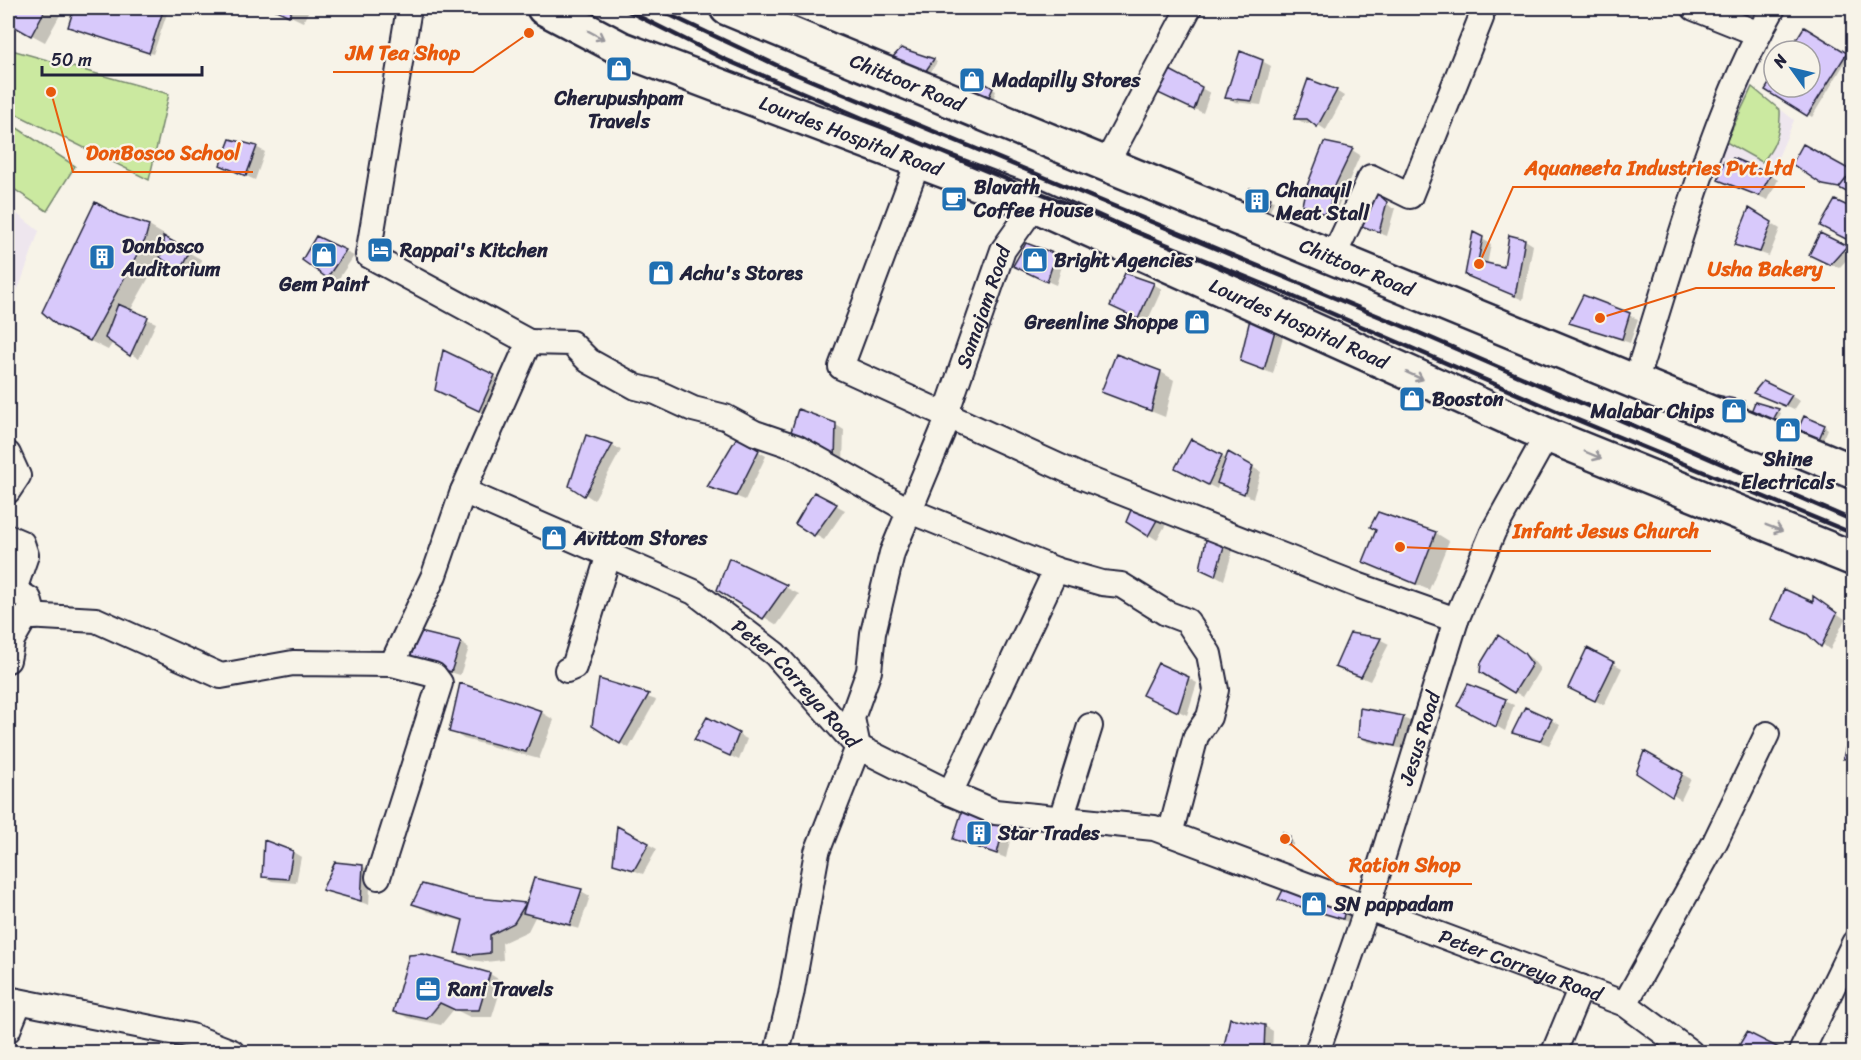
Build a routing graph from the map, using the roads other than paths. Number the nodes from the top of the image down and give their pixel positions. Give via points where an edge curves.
1 (409, 8) edge
2 (544, 8) edge
3 (727, 8) edge
4 (1189, 8) edge
5 (1694, 8) edge
6 (1773, 8) edge
7 (765, 15) edge
8 (1481, 18) dead end
9 (1759, 34) junction
10 (918, 162) junction
11 (1106, 164) junction
12 (1035, 205) junction
13 (1333, 257) junction
14 (529, 342) junction
15 (1635, 382) junction
16 (949, 416) junction
17 (1547, 435) junction
18 (8, 454) edge
19 (1854, 472) edge
20 (8, 491) edge
21 (463, 491) junction
22 (910, 511) junction
23 (8, 537) edge
24 (609, 554) junction
25 (1854, 559) edge
26 (1056, 570) junction
27 (34, 616) junction
28 (1456, 620) junction
29 (8, 660) edge
30 (392, 664) junction
31 (567, 670) dead end
32 (1090, 726) dead end
33 (1767, 734) dead end
34 (858, 747) junction
35 (950, 793) junction
36 (1061, 819) junction
37 (1170, 834) junction
38 (378, 877) dead end
39 (1367, 908) junction
40 (1854, 943) edge
41 (1581, 987) junction
42 (13, 1001) edge
43 (1624, 1004) junction
44 (8, 1029) edge
45 (232, 1053) edge
46 (777, 1053) edge
47 (1317, 1053) edge
48 (1554, 1053) edge
49 (1690, 1053) edge
50 (1801, 1053) edge

1 - 14 street via 368,255
2 -> 10 street, Lourdes Hospital Road via 622,49
3 - 7 street, Chittoor Road
4 - 11 street
5 - 9 street
6 - 9 street
7 - 11 street, Chittoor Road
8 - 13 street via 1410,196 1371,177
9 - 15 street via 1721,117
10 - 12 street, Lourdes Hospital Road
10 - 16 street via 841,367
11 - 13 street, Chittoor Road
12 - 16 street, Samajam Road via 1004,250 953,394
12 -> 17 street, Lourdes Hospital Road
13 - 15 street, Chittoor Road
14 - 21 street
14 - 22 street via 571,343 589,361 636,387 693,410 725,417 755,434 796,447
15 - 19 street, Chittoor Road
16 - 22 street, Samajam Road
16 - 28 street via 1080,476
17 -> 25 street, Lourdes Hospital Road
17 - 28 street, Jesus Road via 1493,532
18 - 20 street via 18,476
21 - 24 street, Peter Correya Road
21 - 30 street via 434,574
22 - 26 street
22 - 34 street, Samajam Road via 892,552 873,633 869,670 852,718
23 - 27 street via 22,543 26,555 14,590 29,599
24 - 31 street via 574,667
24 - 34 street, Peter Correya Road via 694,592 775,654
26 - 35 street
26 - 37 street via 1121,585 1166,613 1187,621 1209,654 1216,690 1209,717 1196,736
27 - 29 street via 26,616 12,640
27 - 30 street via 96,620 220,676 293,663
28 - 39 street, Jesus Road
30 - 38 street via 434,675 440,683
32 - 36 street
33 - 43 street via 1715,842
34 - 35 street, Peter Correya Road
34 - 46 street via 817,852
35 - 36 street, Peter Correya Road via 995,812
36 - 37 street, Peter Correya Road via 1154,828
37 - 39 street, Peter Correya Road
39 - 41 street, Peter Correya Road
39 - 47 street, Jesus Road
40 - 50 street
41 - 43 street, Peter Correya Road
41 - 48 street
42 - 44 street
42 - 45 street via 191,1036
43 - 49 street, Peter Correya Road

